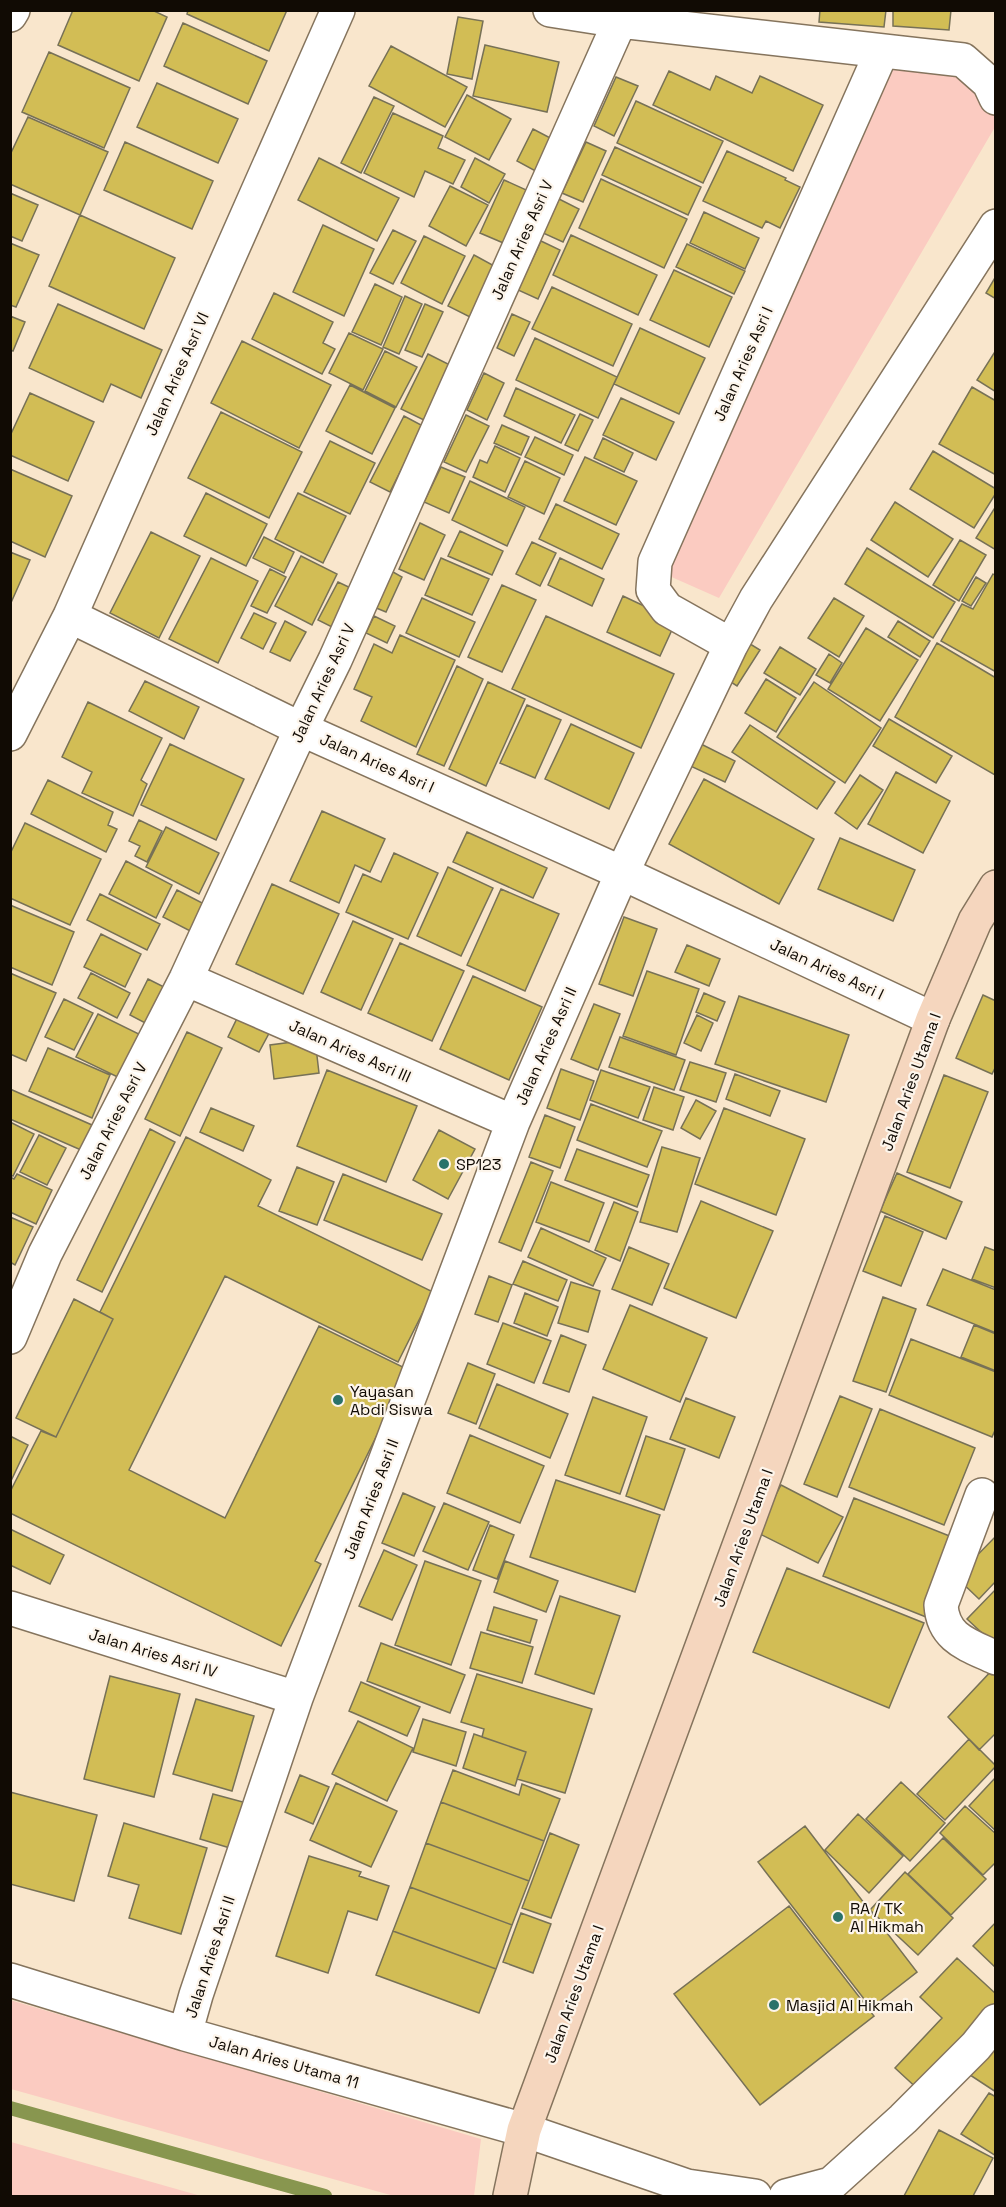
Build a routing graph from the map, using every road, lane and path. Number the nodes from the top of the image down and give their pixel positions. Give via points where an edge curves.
1 (13, 10) edge
2 (338, 10) edge
3 (550, 10) edge
4 (10, 15) edge
5 (620, 21) junction
6 (882, 51) junction
7 (996, 98) edge
8 (996, 226) edge
9 (70, 616) junction
10 (731, 645) junction
11 (301, 729) junction
12 (10, 734) edge
13 (622, 873) junction
14 (996, 887) edge
15 (186, 980) junction
16 (933, 1019) junction
17 (513, 1122) junction
18 (10, 1337) edge
19 (982, 1495) dead end
20 (10, 1608) edge
21 (996, 1658) edge
22 (296, 1698) junction
23 (10, 1980) edge
24 (996, 2021) edge
25 (185, 2034) junction
26 (524, 2130) junction
27 (510, 2196) edge
28 (755, 2196) edge
29 (786, 2196) edge

1 - 4 street
2 - 9 street, Jalan Aries Asri VI
3 - 5 street
5 - 6 street
5 - 11 street, Jalan Aries Asri V
6 - 7 street via 963,60 988,83
6 - 10 street, Jalan Aries Asri I via 655,562 653,590 667,609
8 - 10 street via 756,599
9 - 11 street, Jalan Aries Asri I
9 - 12 street, Jalan Aries Asri VI
10 - 13 street
11 - 13 street, Jalan Aries Asri I
11 - 15 street, Jalan Aries Asri V
13 - 16 street, Jalan Aries Asri I
13 - 17 street, Jalan Aries Asri II
14 - 16 street, Jalan Aries Utama I via 975,921
15 - 17 street, Jalan Aries Asri III
15 - 18 street, Jalan Aries Asri V via 45,1254
16 - 26 street, Jalan Aries Utama I
17 - 22 street, Jalan Aries Asri II
19 - 21 street via 941,1605 946,1628 957,1639
20 - 22 street, Jalan Aries Asri IV
22 - 25 street, Jalan Aries Asri II
23 - 25 street, Jalan Aries Utama 11
24 - 29 street via 976,2046 831,2184
25 - 26 street, Jalan Aries Utama 11
26 - 27 street, Jalan Aries Utama I
26 - 28 street, Jalan Aries Utama 11 via 687,2186

